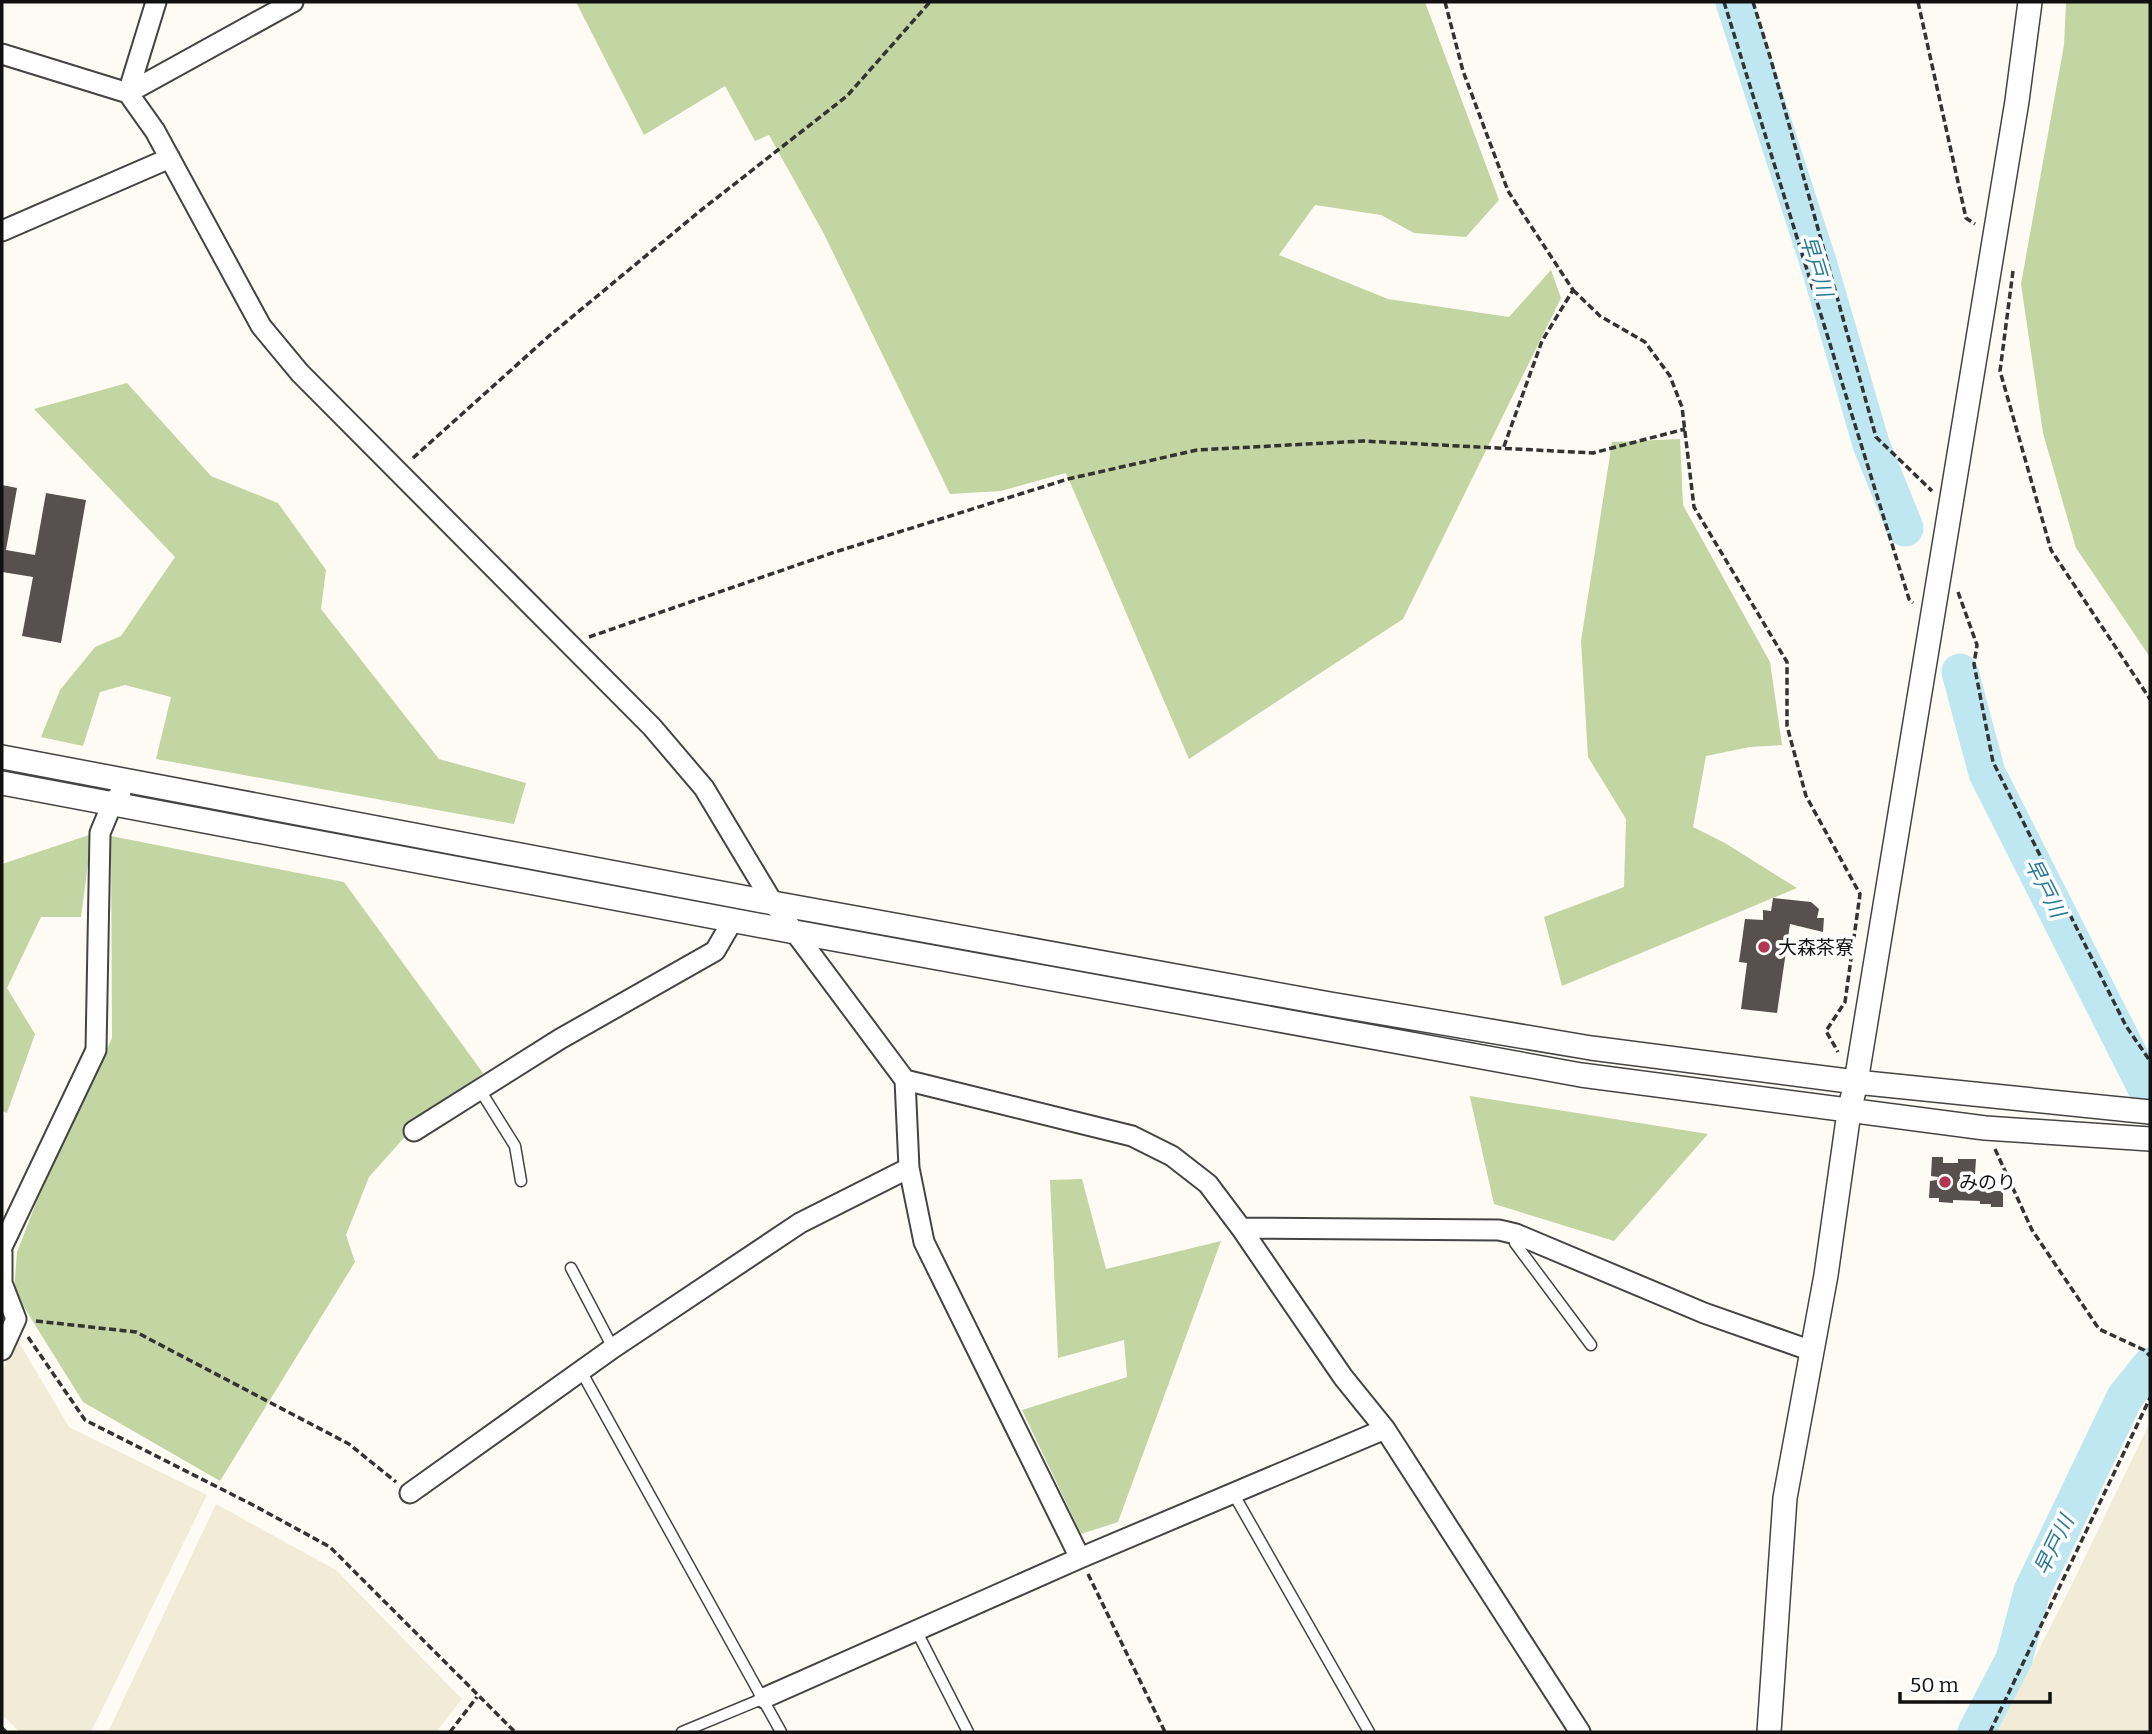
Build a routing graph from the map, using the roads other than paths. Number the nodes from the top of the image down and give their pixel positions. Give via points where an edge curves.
1 (156, 2) edge
2 (292, 2) edge
3 (2030, 2) edge
4 (2, 54) edge
5 (128, 93) junction
6 (170, 158) junction
7 (2, 231) edge
8 (2, 757) edge
9 (129, 782) junction
10 (2, 783) edge
11 (113, 804) junction
12 (773, 903) junction
13 (733, 920) junction
14 (795, 932) junction
15 (905, 1080) junction
16 (1856, 1082) junction
17 (480, 1090) junction
18 (2140, 1111) edge
19 (1849, 1112) junction
20 (414, 1131) dead end
21 (2146, 1138) edge
22 (909, 1168) junction
23 (521, 1181) dead end
24 (1241, 1228) junction
25 (1516, 1234) junction
26 (2, 1250) edge
27 (570, 1268) dead end
28 (1591, 1345) dead end
29 (613, 1348) junction
30 (2, 1349) edge
31 (1812, 1351) junction
32 (581, 1371) junction
33 (1385, 1429) junction
34 (410, 1493) road end
35 (1233, 1493) junction
36 (1080, 1558) junction
37 (916, 1630) junction
38 (764, 1698) junction
39 (682, 1732) edge
40 (781, 1732) edge
41 (968, 1732) edge
42 (1369, 1732) edge
43 (1580, 1732) edge
44 (1769, 1732) edge

1 - 5 street
2 - 5 street
3 - 16 street
4 - 5 street
5 - 6 street
6 - 7 street
6 - 12 street via 261,326 300,373 652,727 704,788
8 - 9 street
9 - 11 street
9 - 12 street
10 - 11 street
11 - 13 street
11 - 26 street via 100,832 96,1050
12 - 14 street
12 - 16 street via 1578,1046
13 - 14 street
13 - 17 street via 715,951
14 - 15 street
14 - 19 street via 1581,1075
15 - 22 street
15 - 24 street via 1132,1136 1172,1156 1208,1184
16 - 18 street
16 - 19 street
17 - 20 street
17 - 23 lane via 515,1146
19 - 21 street via 1985,1128
19 - 31 street
22 - 29 street via 800,1223
22 - 36 street via 924,1242
24 - 25 street via 1499,1230
24 - 33 street via 1343,1377
25 - 28 lane via 1516,1243
25 - 31 street via 1704,1313
26 - 30 street via 2,1283 16,1319
27 - 29 lane
29 - 32 street
31 - 44 street via 1785,1498
32 - 34 street
32 - 38 lane
33 - 35 street
33 - 43 street
35 - 36 street
35 - 42 lane
36 - 37 street
37 - 38 street
37 - 41 lane
38 - 39 lane
38 - 40 lane

